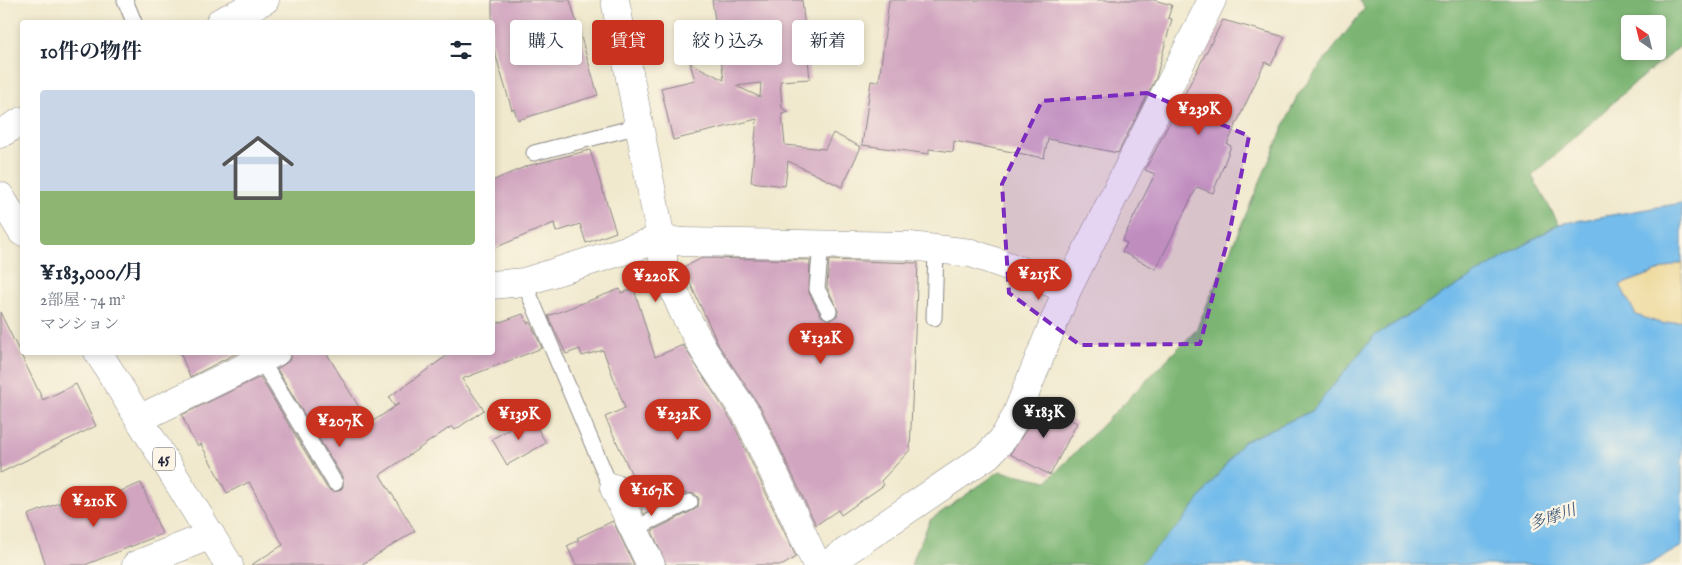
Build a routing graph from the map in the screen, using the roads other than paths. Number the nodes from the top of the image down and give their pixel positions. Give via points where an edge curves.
1 (125, 0) edge
2 (266, 0) edge
3 (615, 0) edge
4 (1212, 0) edge
5 (133, 20) edge
6 (224, 20) edge
7 (20, 122) edge
8 (639, 126) junction
9 (0, 134) edge
10 (534, 153) dead end
11 (0, 196) edge
12 (20, 229) edge
13 (661, 239) junction
14 (821, 244) junction
15 (936, 249) junction
16 (524, 282) junction
17 (495, 285) edge
18 (1067, 290) junction
19 (829, 311) dead end
20 (934, 318) dead end
21 (100, 355) edge
22 (268, 356) edge
23 (139, 419) junction
24 (335, 483) dead end
25 (614, 488) joint
26 (690, 502) dead end
27 (634, 529) junction
28 (211, 535) junction
29 (136, 565) edge
30 (230, 565) edge
31 (651, 565) edge
32 (817, 565) edge
33 (826, 565) edge

1 - 5 lane
2 - 6 street
3 - 8 street
4 - 18 street
7 - 9 street
8 - 10 lane
8 - 13 street
11 - 12 street
13 - 14 street
13 - 16 street
13 - 32 street via 664,268 684,313 706,354 747,416
14 - 15 street
14 - 19 lane via 817,290
15 - 18 street via 971,253
15 - 20 lane
16 - 17 street
16 - 25 lane via 608,481
18 - 33 street via 1015,418 1003,439 988,455
21 - 23 street, 45
22 - 23 street
22 - 24 lane
23 - 28 street, 45
25 - 27 street
26 - 27 lane
27 - 31 street
28 - 29 street
28 - 30 street, 45

